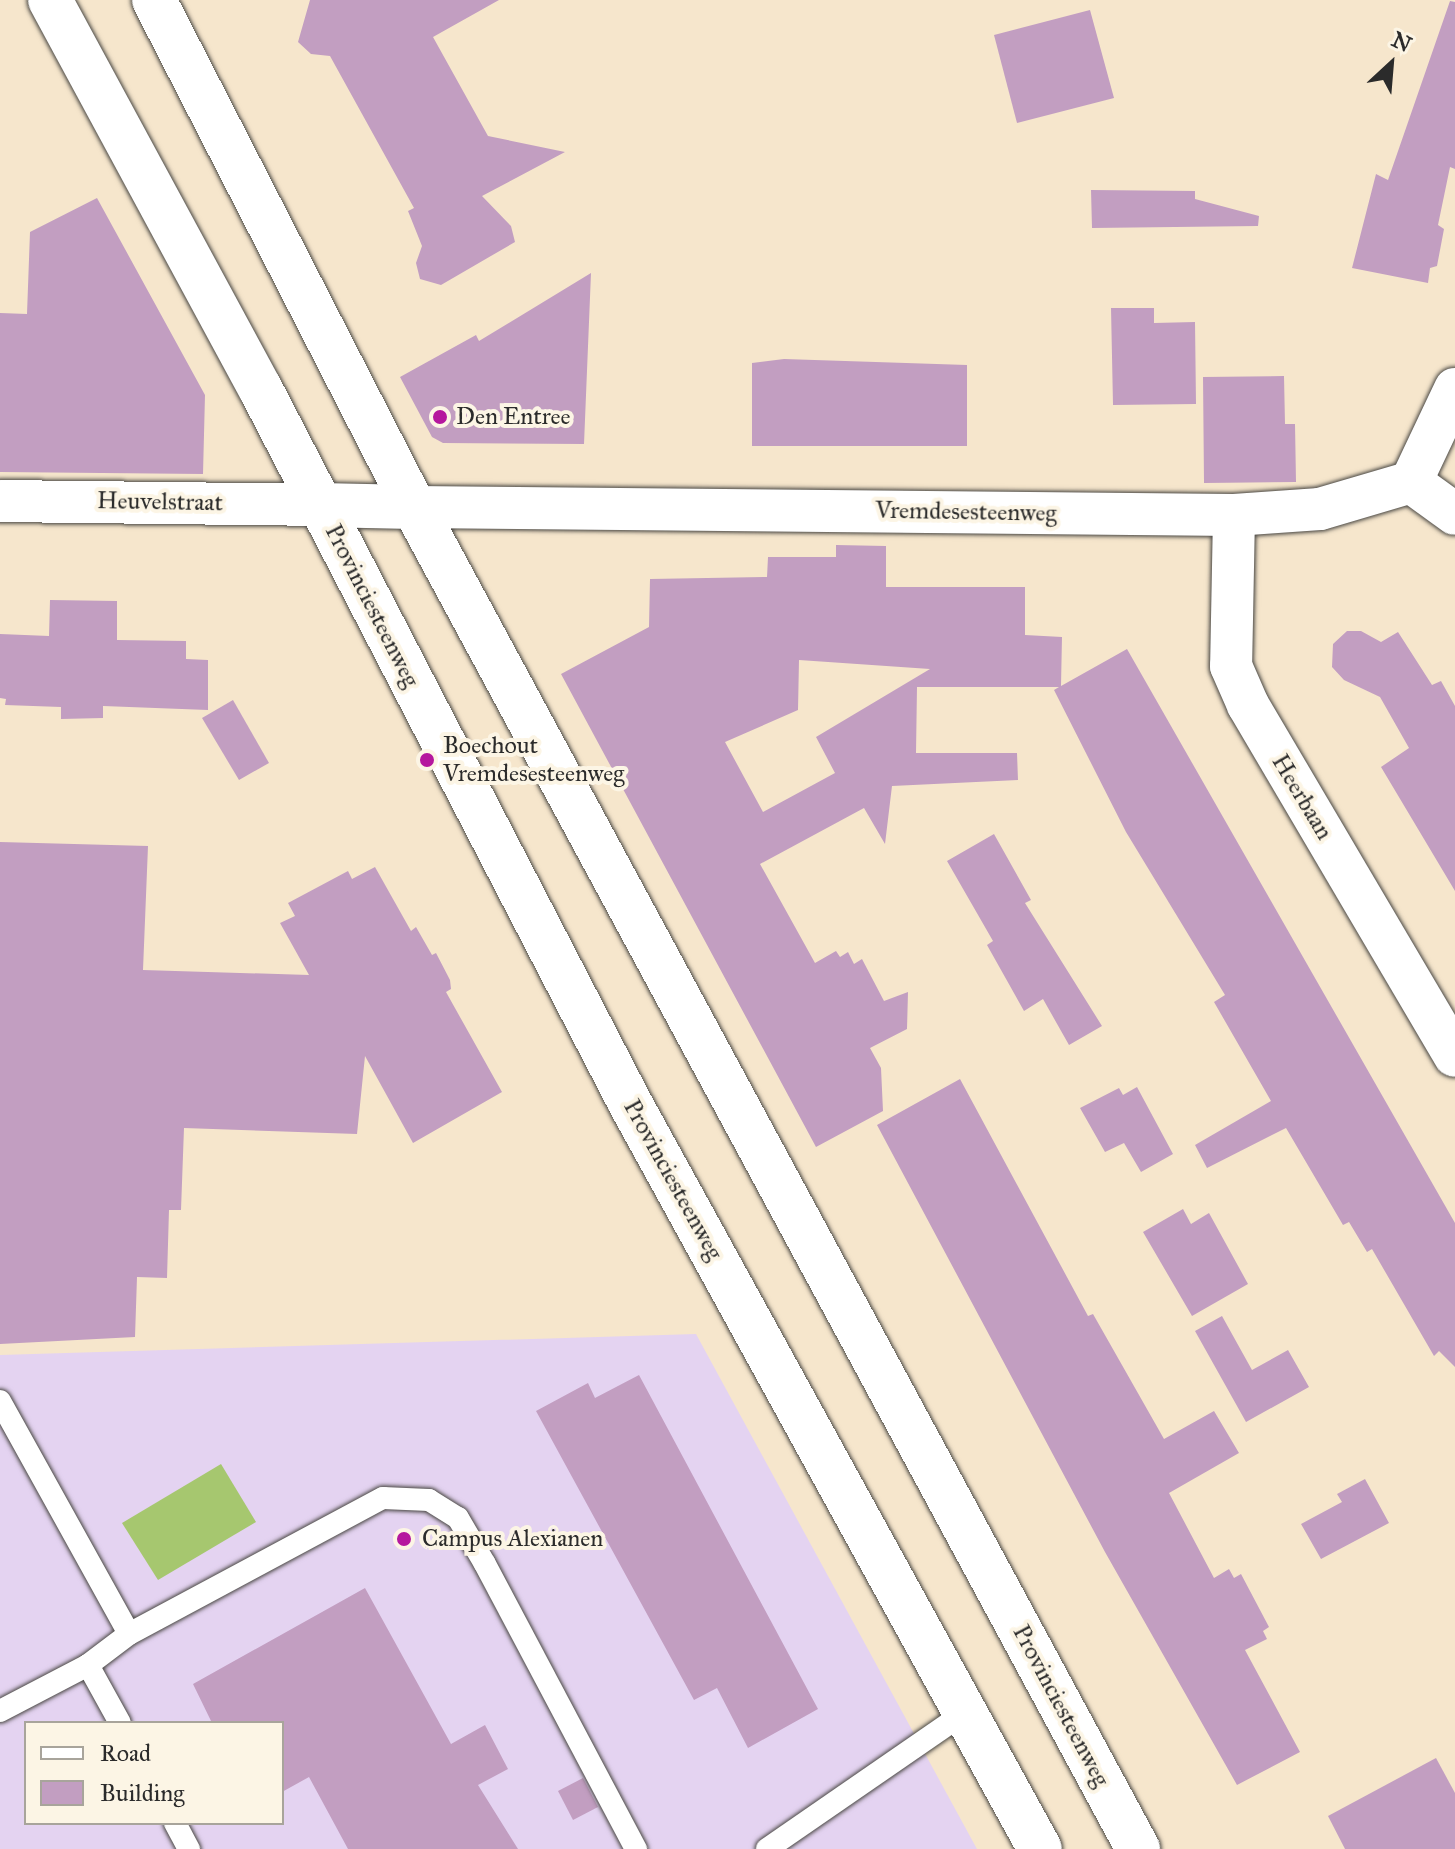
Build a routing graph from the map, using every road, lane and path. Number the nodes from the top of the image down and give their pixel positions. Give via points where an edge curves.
1 (50, 0) edge
2 (154, 0) edge
3 (1455, 389) edge
4 (1411, 482) junction
5 (0, 501) edge
6 (319, 505) junction
7 (414, 507) junction
8 (1455, 514) edge
9 (1234, 515) junction
10 (1455, 1056) edge
11 (0, 1401) edge
12 (129, 1634) junction
13 (88, 1665) junction
14 (0, 1711) edge
15 (963, 1714) junction
16 (119, 1721) edge
17 (176, 1825) edge
18 (189, 1849) edge
19 (636, 1849) edge
20 (767, 1849) edge
21 (1040, 1849) edge
22 (1138, 1849) edge

1 - 6 main road, Provinciesteenweg
2 - 7 main road, Provinciesteenweg
3 - 4 street
4 - 8 street
4 - 9 street, Vremdesesteenweg via 1320,509
5 - 6 street, Heuvelstraat
6 - 7 main road, Provinciesteenweg
6 - 15 main road, Provinciesteenweg via 638,1117
7 - 9 street, Vremdesesteenweg
7 - 22 main road, Provinciesteenweg
9 - 10 street, Heerbaan via 1231,666 1248,705
11 - 12 lane
12 - 13 lane
12 - 19 lane via 383,1498 429,1500 458,1518
13 - 14 lane
13 - 16 lane
15 - 20 lane
15 - 21 main road, Provinciesteenweg
17 - 18 lane

